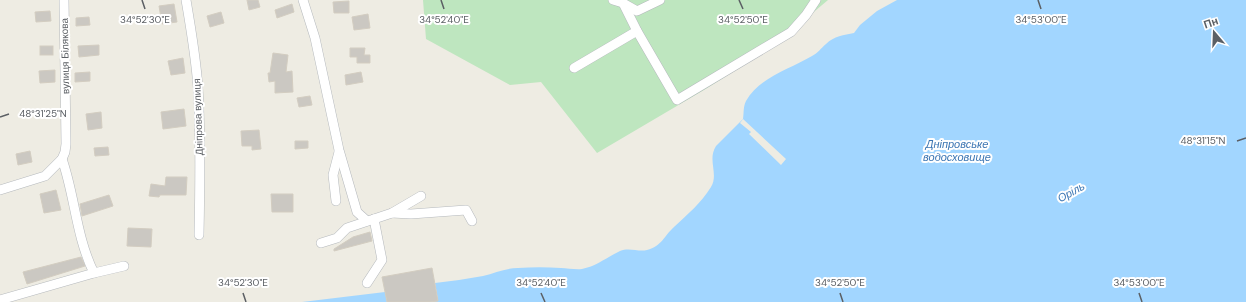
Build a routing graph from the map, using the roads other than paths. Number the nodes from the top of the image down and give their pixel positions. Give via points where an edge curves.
1 (64, 0) edge
2 (186, 0) edge
3 (303, 0) edge
4 (613, 0) edge
5 (660, 0) edge
6 (816, 0) edge
7 (623, 3) junction
8 (637, 31) junction
9 (574, 68) dead end
10 (339, 150) junction
11 (62, 159) junction
12 (0, 190) edge
13 (421, 196) dead end
14 (336, 201) dead end
15 (392, 214) junction
16 (370, 220) junction
17 (472, 221) dead end
18 (199, 235) dead end
19 (321, 243) dead end
20 (124, 266) dead end
21 (94, 273) junction
22 (367, 283) dead end
23 (0, 300) edge

1 - 11 street, вулиця Білякова via 66,144
2 - 18 street, Дніпрова вулиця via 194,42 198,88
3 - 10 street via 315,38
4 - 7 street
5 - 7 street via 637,11
6 - 8 street via 791,32 677,100
7 - 8 street
8 - 9 street
10 - 14 street via 333,175
10 - 16 street via 357,212
11 - 12 street via 45,176
11 - 21 street via 79,229
13 - 15 street
15 - 16 street
15 - 17 street via 466,210
16 - 19 street via 347,228 337,238
16 - 22 street via 382,260
20 - 21 street
21 - 23 street

